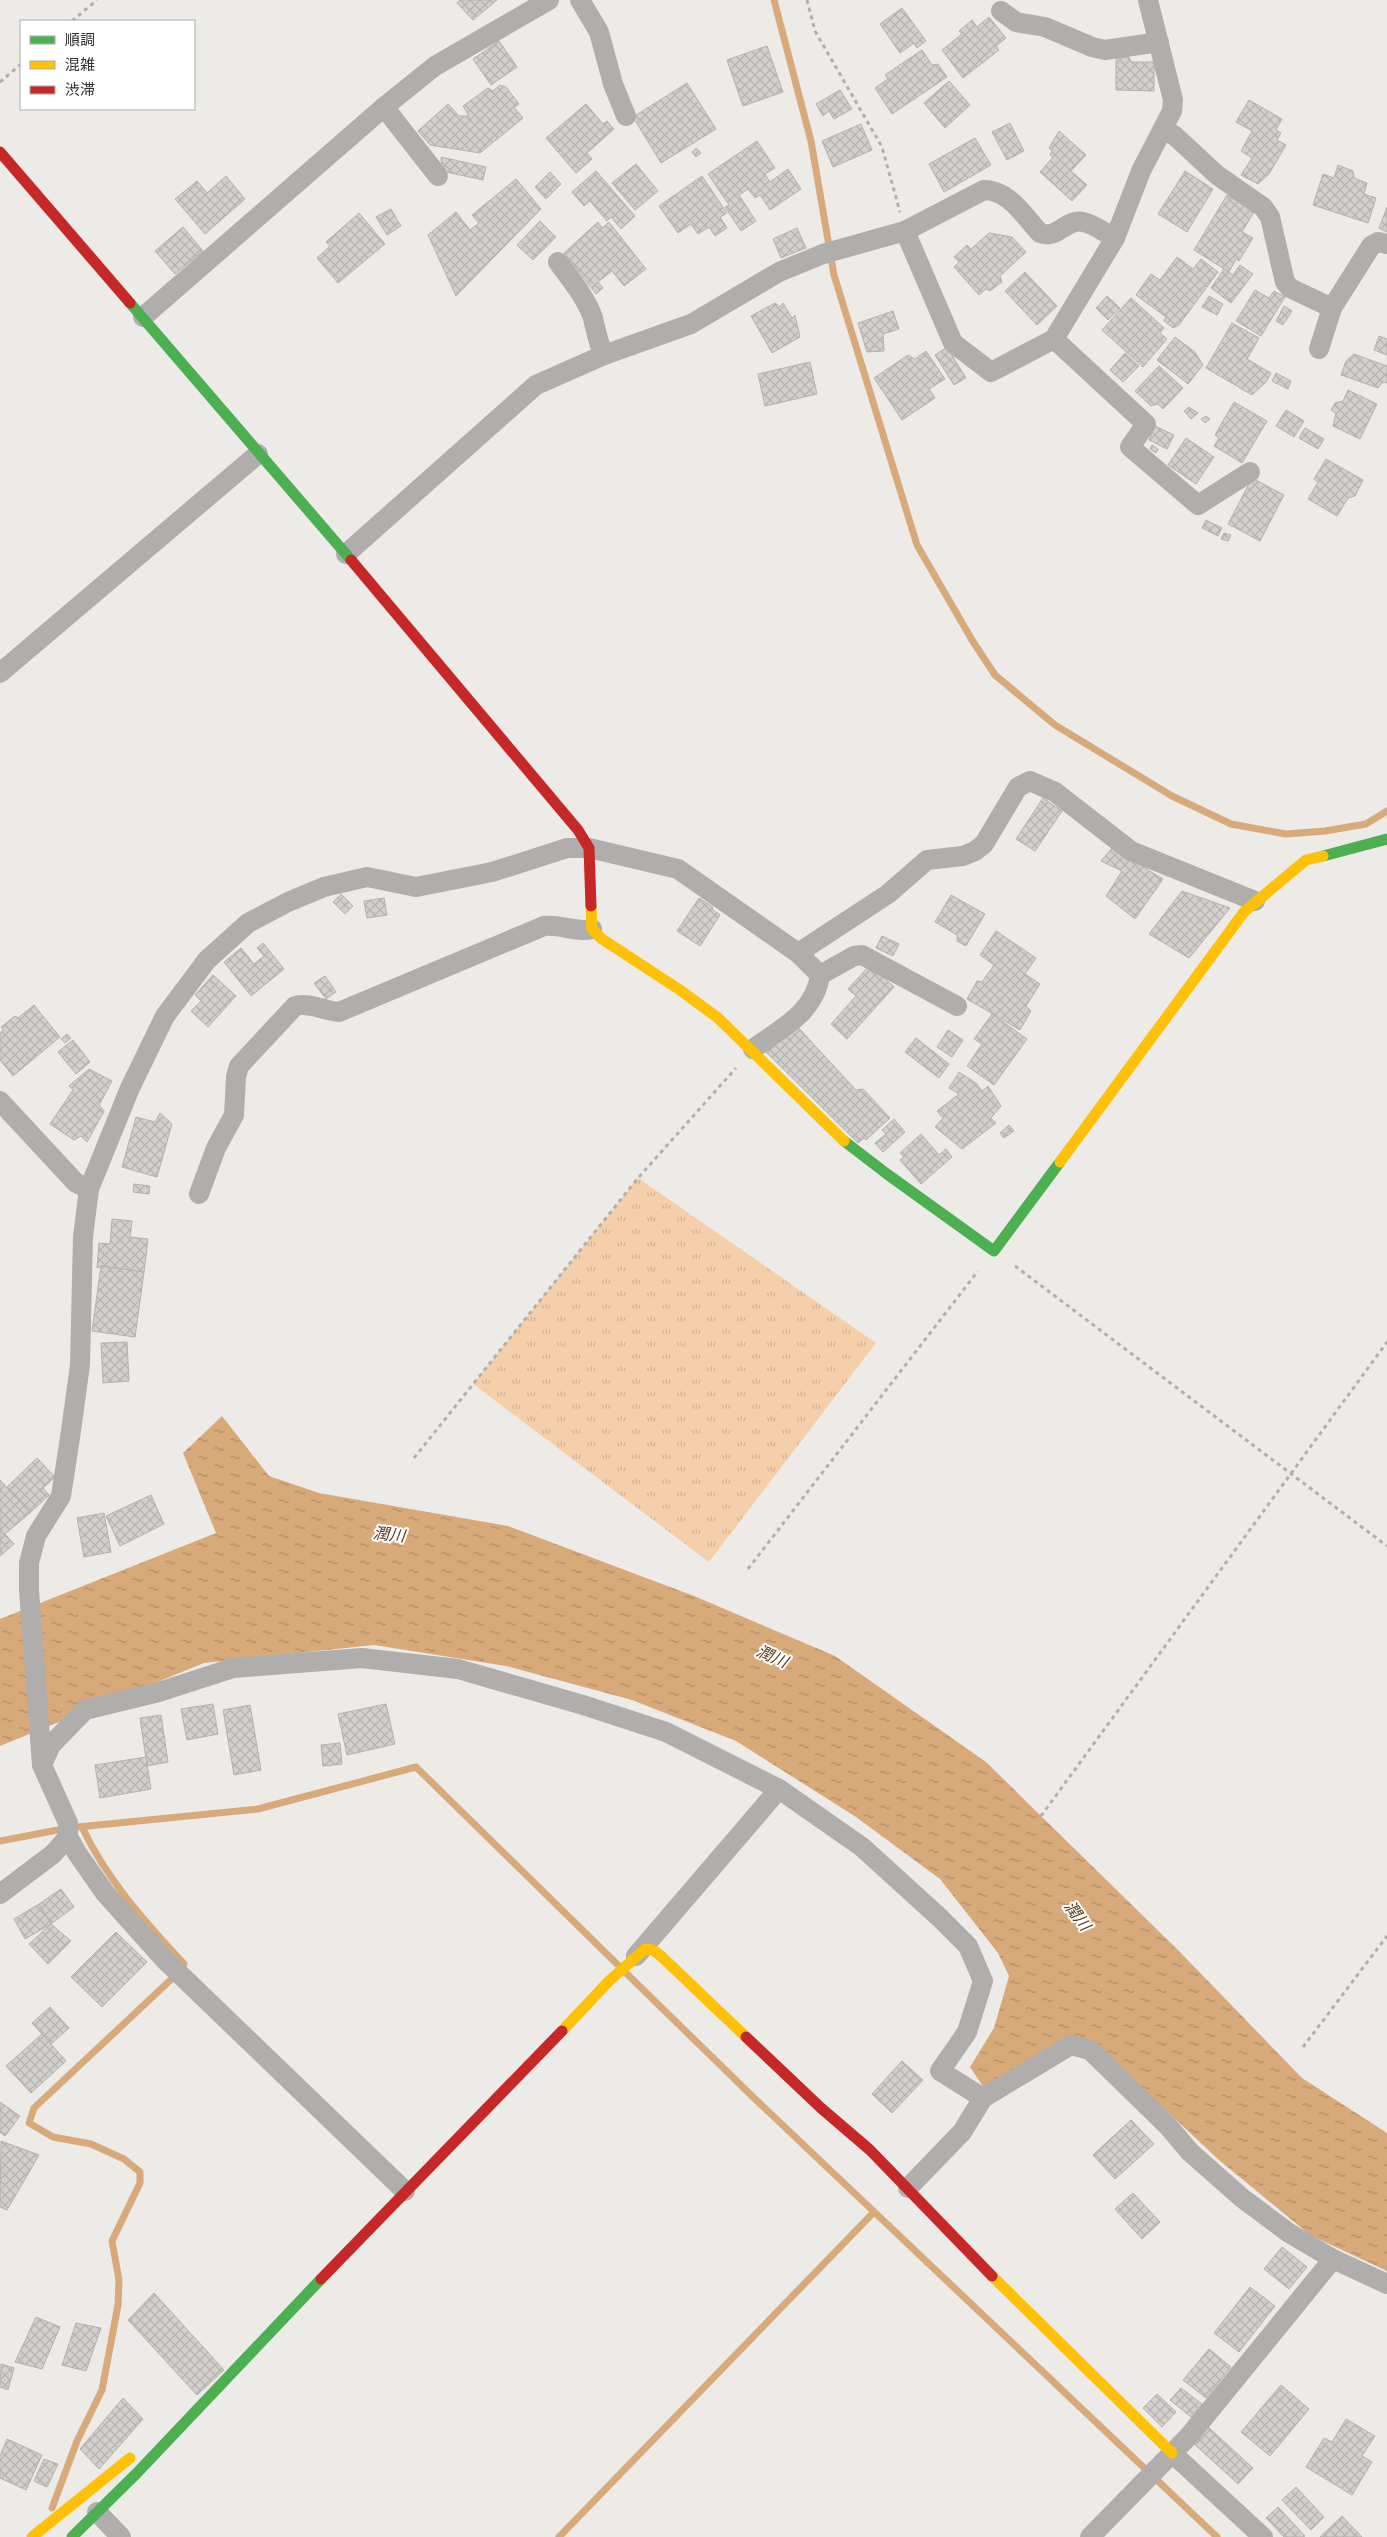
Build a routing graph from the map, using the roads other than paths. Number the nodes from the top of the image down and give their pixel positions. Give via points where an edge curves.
1 (580, 0) edge
2 (1148, 0) edge
3 (536, 3) edge
4 (1000, 11) dead end
5 (1159, 42) junction
6 (384, 107) junction
7 (626, 116) dead end
8 (1164, 129) junction
9 (0, 152) edge
10 (438, 176) dead end
11 (906, 232) junction
12 (1115, 238) junction
13 (1387, 244) edge
14 (558, 262) dead end
15 (1332, 308) junction
16 (143, 317) junction
17 (1054, 339) junction
18 (1319, 349) dead end
19 (604, 355) junction
20 (258, 454) junction
21 (1250, 472) dead end
22 (346, 554) junction
23 (0, 673) edge
24 (1387, 839) edge
25 (589, 848) junction
26 (1255, 901) junction
27 (592, 929) junction
28 (798, 953) junction
29 (820, 975) junction
30 (957, 1006) dead end
31 (753, 1049) junction
32 (0, 1101) edge
33 (89, 1189) junction
34 (199, 1194) dead end
35 (42, 1765) junction
36 (779, 1789) junction
37 (68, 1837) junction
38 (0, 1894) edge
39 (636, 1956) junction
40 (983, 2098) junction
41 (906, 2186) junction
42 (405, 2191) junction
43 (1333, 2259) junction
44 (1387, 2284) edge
45 (217, 2388) junction
46 (1172, 2453) junction
47 (97, 2512) junction
48 (67, 2524) dead end
49 (32, 2537) edge
50 (72, 2537) edge
51 (121, 2537) edge
52 (1090, 2537) edge
53 (1263, 2537) edge

1 - 7 street via 599,32 613,84
2 - 5 street
3 - 6 street via 435,66
4 - 5 street via 1016,22 1044,27 1105,50
5 - 8 street via 1173,100
6 - 10 street
6 - 16 street
8 - 12 street via 1141,171
8 - 15 street via 1217,175 1263,206 1270,217 1285,282 1290,288
9 - 16 street
11 - 12 street via 984,190 994,190 1004,194 1040,233 1054,235 1082,221
11 - 17 street via 953,344 991,372
11 - 19 street via 823,254 779,272 691,324
12 - 17 street
13 - 15 street via 1378,242 1371,246
14 - 19 street via 579,291 592,317
15 - 18 street
16 - 20 street
17 - 21 street via 1146,424 1130,447 1198,505
19 - 22 street via 536,385
20 - 22 street
20 - 23 street
22 - 25 street via 578,830
24 - 26 street via 1306,860
25 - 27 street
25 - 28 street via 678,869
25 - 33 street via 567,848 492,872 416,887 367,877 324,888 248,923 207,960 165,1016 130,1088
26 - 28 street via 1130,851 1056,792 1030,781 1018,787 984,844 975,851 963,856 927,860 888,894
26 - 31 street via 1233,924 994,1251 853,1148
27 - 31 street via 602,939 681,990
27 - 34 street via 544,926 339,1012 303,1004 295,1006 240,1066 236,1077 234,1115 216,1148
28 - 29 street
29 - 30 street via 854,956 862,955
29 - 31 street via 798,1019
32 - 33 street via 76,1184
33 - 35 street via 83,1237 80,1365 69,1448 61,1496 36,1536 29,1563
35 - 36 street via 51,1745 85,1710 159,1692 233,1668 362,1658 458,1669 583,1705 666,1732
35 - 37 street via 68,1823
36 - 39 street
36 - 40 street via 862,1847 968,1946 983,1982 967,2032 940,2071
37 - 38 street via 53,1854
37 - 42 street via 105,1893 165,1960
39 - 41 street via 645,1949 661,1956
39 - 42 street
40 - 41 street via 962,2132
40 - 43 street via 1072,2045 1090,2050 1190,2152 1242,2198
41 - 46 street via 982,2267
42 - 45 street
43 - 44 street
43 - 46 street
45 - 47 street
45 - 48 street
45 - 49 street
46 - 52 street
46 - 53 street
47 - 50 street
47 - 51 street

